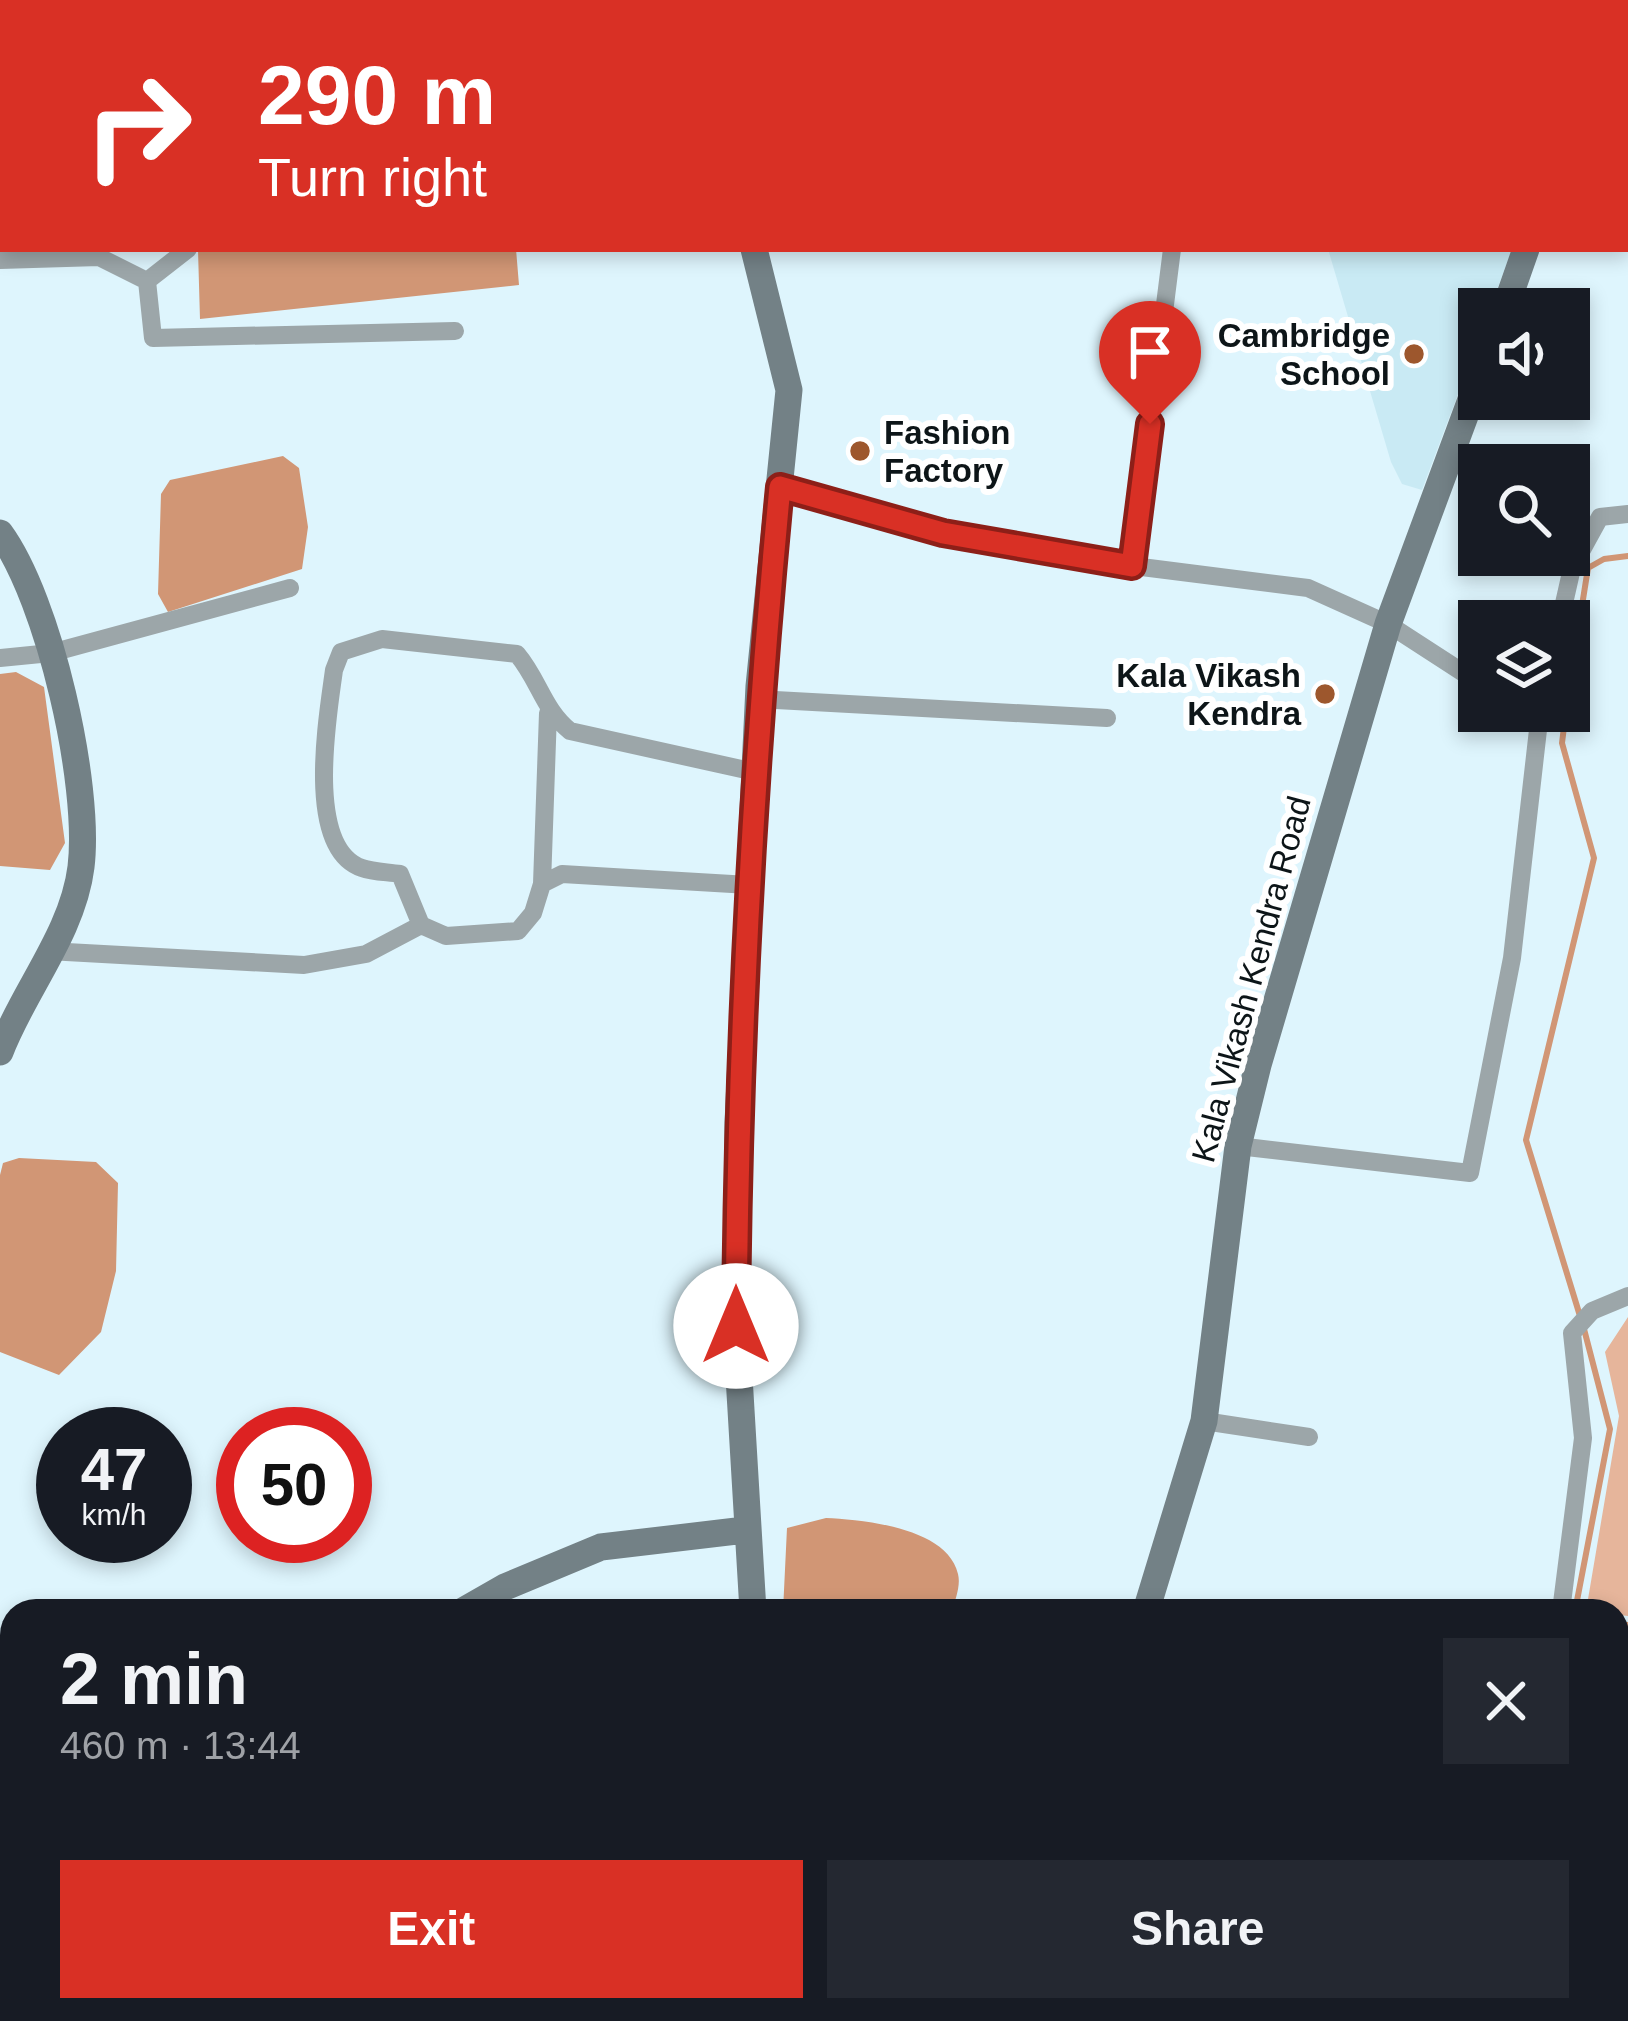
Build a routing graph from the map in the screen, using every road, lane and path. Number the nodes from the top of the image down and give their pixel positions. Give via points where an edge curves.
1 (184, 252) edge
2 (755, 252) edge
3 (1172, 252) edge
4 (1525, 252) edge
5 (0, 260) edge
6 (147, 281) junction
7 (1512, 288) edge
8 (455, 331) dead end
9 (1464, 420) edge
10 (780, 487) junction
11 (1628, 514) edge
12 (0, 533) edge
13 (1132, 566) junction
14 (290, 588) dead end
15 (1565, 600) edge
16 (1388, 625) junction
17 (51, 653) junction
18 (0, 658) edge
19 (1458, 670) edge
20 (759, 699) junction
21 (548, 713) junction
22 (1107, 718) dead end
23 (1532, 732) edge
24 (755, 772) junction
25 (542, 884) junction
26 (749, 885) junction
27 (422, 925) junction
28 (49, 951) junction
29 (8, 1013) edge
30 (0, 1052) edge
31 (1238, 1146) junction
32 (1628, 1296) edge
33 (1204, 1421) junction
34 (1309, 1437) dead end
35 (745, 1530) junction
36 (484, 1599) edge
37 (752, 1599) edge
38 (1150, 1599) edge
39 (1563, 1599) edge

1 - 6 street
2 - 10 street via 789,389
3 - 13 street
4 - 7 street
5 - 6 street via 99,257
6 - 8 street via 153,338
9 - 16 street, Kala Vikash Kendra Road
10 - 13 street via 943,533
10 - 20 street
11 - 15 street via 1600,517
12 - 17 street via 19,559
13 - 16 street via 1308,588
14 - 17 street
16 - 19 street
16 - 31 street, Kala Vikash Kendra Road
17 - 18 street
17 - 28 street via 77,777 81,868
20 - 22 street
20 - 24 street
21 - 24 street via 570,731
21 - 25 street
21 - 27 street via 517,654 382,639 341,652 323,802 338,848 358,868 400,874
23 - 31 street via 1512,958 1470,1173
24 - 26 street
25 - 26 street via 562,874
25 - 27 street via 518,931 446,936
26 - 35 street via 736,1258
27 - 28 street via 366,954 304,965
28 - 29 street
29 - 30 street
31 - 33 street, Kala Vikash Kendra Road
32 - 39 street via 1592,1311 1572,1333 1583,1438
33 - 34 street
33 - 38 street, Kala Vikash Kendra Road
35 - 36 street via 602,1547
35 - 37 street

